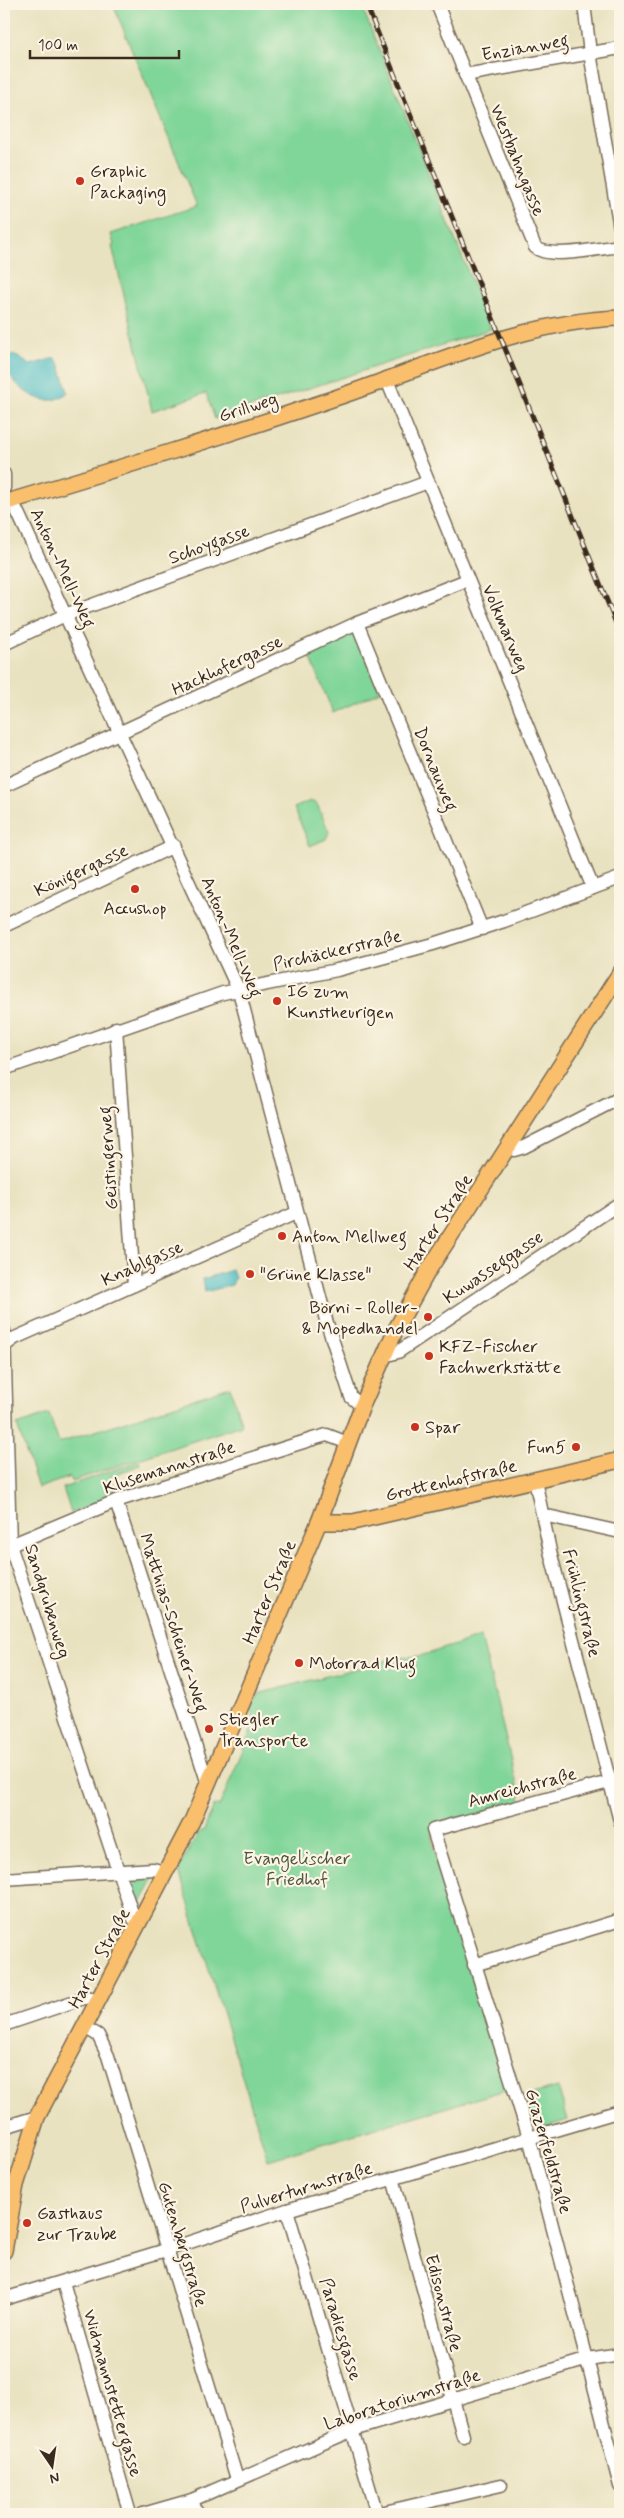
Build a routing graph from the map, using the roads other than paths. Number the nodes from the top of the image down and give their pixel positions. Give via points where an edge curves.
1 (437, 4) edge
2 (584, 4) edge
3 (620, 48) edge
4 (590, 53) junction
5 (465, 75) junction
6 (619, 206) edge
7 (620, 228) edge
8 (620, 246) edge
9 (620, 318) edge
10 (387, 380) junction
11 (4, 474) edge
12 (428, 482) junction
13 (7, 497) edge
14 (467, 580) junction
15 (65, 615) junction
16 (357, 623) junction
17 (4, 644) edge
18 (120, 733) junction
19 (4, 786) edge
20 (174, 846) junction
21 (620, 878) edge
22 (594, 888) junction
23 (4, 926) edge
24 (482, 929) junction
25 (620, 973) edge
26 (239, 990) junction
27 (116, 1028) junction
28 (4, 1069) edge
29 (620, 1098) edge
30 (509, 1148) junction
31 (620, 1203) edge
32 (296, 1213) junction
33 (134, 1285) junction
34 (4, 1331) edge
35 (4, 1346) edge
36 (384, 1356) junction
37 (362, 1406) junction
38 (348, 1443) junction
39 (620, 1460) edge
40 (535, 1480) junction
41 (116, 1501) junction
42 (543, 1515) junction
43 (319, 1522) junction
44 (620, 1532) edge
45 (7, 1547) edge
46 (615, 1780) edge
47 (208, 1784) junction
48 (620, 1821) edge
49 (433, 1830) joint
50 (118, 1872) junction
51 (166, 1872) junction
52 (4, 1879) edge
53 (620, 1920) edge
54 (138, 1926) junction
55 (474, 1965) junction
56 (98, 2000) junction
57 (4, 2025) edge
58 (84, 2027) junction
59 (620, 2111) edge
60 (37, 2117) junction
61 (4, 2127) edge
62 (529, 2137) junction
63 (393, 2178) junction
64 (287, 2210) junction
65 (166, 2250) junction
66 (4, 2251) edge
67 (63, 2282) junction
68 (4, 2299) edge
69 (620, 2354) edge
70 (588, 2359) junction
71 (453, 2400) junction
72 (353, 2430) junction
73 (463, 2436) dead end
74 (237, 2479) junction
75 (501, 2486) dead end
76 (620, 2486) edge
77 (192, 2500) junction
78 (130, 2514) edge
79 (143, 2514) edge
80 (197, 2514) edge
81 (377, 2514) edge

1 - 5 street, Westbahngasse
2 - 4 street
3 - 4 street, Enzianweg
4 - 5 street, Enzianweg
4 - 6 street
5 - 8 street, Westbahngasse via 535,247 540,252 554,254
6 - 7 street
9 - 10 main road, Grillweg via 569,321 502,339
10 - 12 street, Volkmarweg
10 - 13 main road, Grillweg
11 - 13 street
12 - 14 street, Volkmarweg
12 - 15 street, Schoygasse
13 - 15 street, Anton-Mell-Weg
14 - 16 street, Hackhofergasse
14 - 22 street, Volkmarweg
15 - 17 street, Schoygasse
15 - 18 street, Anton-Mell-Weg
16 - 18 street, Hackhofergasse
16 - 24 street, Dornauweg
18 - 19 street, Hackhofergasse
18 - 20 street, Anton-Mell-Weg
20 - 23 street, Königergasse
20 - 26 street, Anton-Mell-Weg
21 - 22 street, Pirchäckerstraße
22 - 24 street, Pirchäckerstraße
24 - 26 street, Pirchäckerstraße via 370,962
25 - 30 main road, Harter Straße
26 - 27 street, Pirchäckerstraße
26 - 32 street, Anton-Mell-Weg
27 - 28 street, Pirchäckerstraße
27 - 33 street, Geistingerweg
29 - 30 street via 524,1148
30 - 36 main road, Harter Straße via 428,1271
31 - 36 street, Kuwasseggasse via 398,1352
32 - 33 street, Knablgasse
32 - 37 street, Anton-Mell-Weg via 351,1397
33 - 35 street, Knablgasse via 15,1338
34 - 35 street, Sandgrubenweg
35 - 45 street, Sandgrubenweg
36 - 37 main road, Harter Straße
37 - 38 main road, Harter Straße
38 - 41 street, Klusemannstraße via 327,1435
38 - 43 main road, Harter Straße
39 - 40 main road, Grottenhofstraße
40 - 42 street, Frühlingstraße
40 - 43 main road, Grottenhofstraße via 353,1522
41 - 45 street, Klusemannstraße
41 - 47 street, Matthias-Scheiner-Weg
42 - 44 street
42 - 46 street, Frühlingstraße via 550,1551
43 - 47 main road, Harter Straße
45 - 50 street, Sandgrubenweg
46 - 48 street, Frühlingstraße
46 - 49 street, Amreichstraße
47 - 51 main road, Harter Straße
49 - 55 street, Grazerfeldstraße
50 - 51 street
50 - 52 street
50 - 54 street, Sandgrubenweg
51 - 54 main road, Harter Straße
53 - 55 street
54 - 56 main road, Harter Straße
55 - 62 street, Grazerfeldstraße
56 - 57 street via 87,1998
56 - 58 main road, Harter Straße
58 - 60 main road, Harter Straße
58 - 65 street, Gutenbergstraße via 98,2035 108,2056
59 - 62 street, Pulverturmstraße
60 - 61 street
60 - 66 main road, Harter Straße via 16,2185
62 - 63 street, Pulverturmstraße
62 - 70 street, Grazerfeldstraße
63 - 64 street, Pulverturmstraße
63 - 71 street, Edisonstraße
64 - 65 street, Pulverturmstraße
64 - 72 street, Paradiesgasse
65 - 67 street, Pulverturmstraße
65 - 74 street, Gutenbergstraße
67 - 68 street, Pulverturmstraße
67 - 78 street, Widmannstettergasse
69 - 70 street, Laboratoriumstraße
70 - 71 street, Laboratoriumstraße
70 - 76 street, Grazerfeldstraße
71 - 72 street, Laboratoriumstraße
71 - 73 street, Edisonstraße
72 - 74 street, Laboratoriumstraße
72 - 81 street, Paradiesgasse
74 - 77 street, Laboratoriumstraße
75 - 81 street
77 - 79 street, Laboratoriumstraße
77 - 80 street

